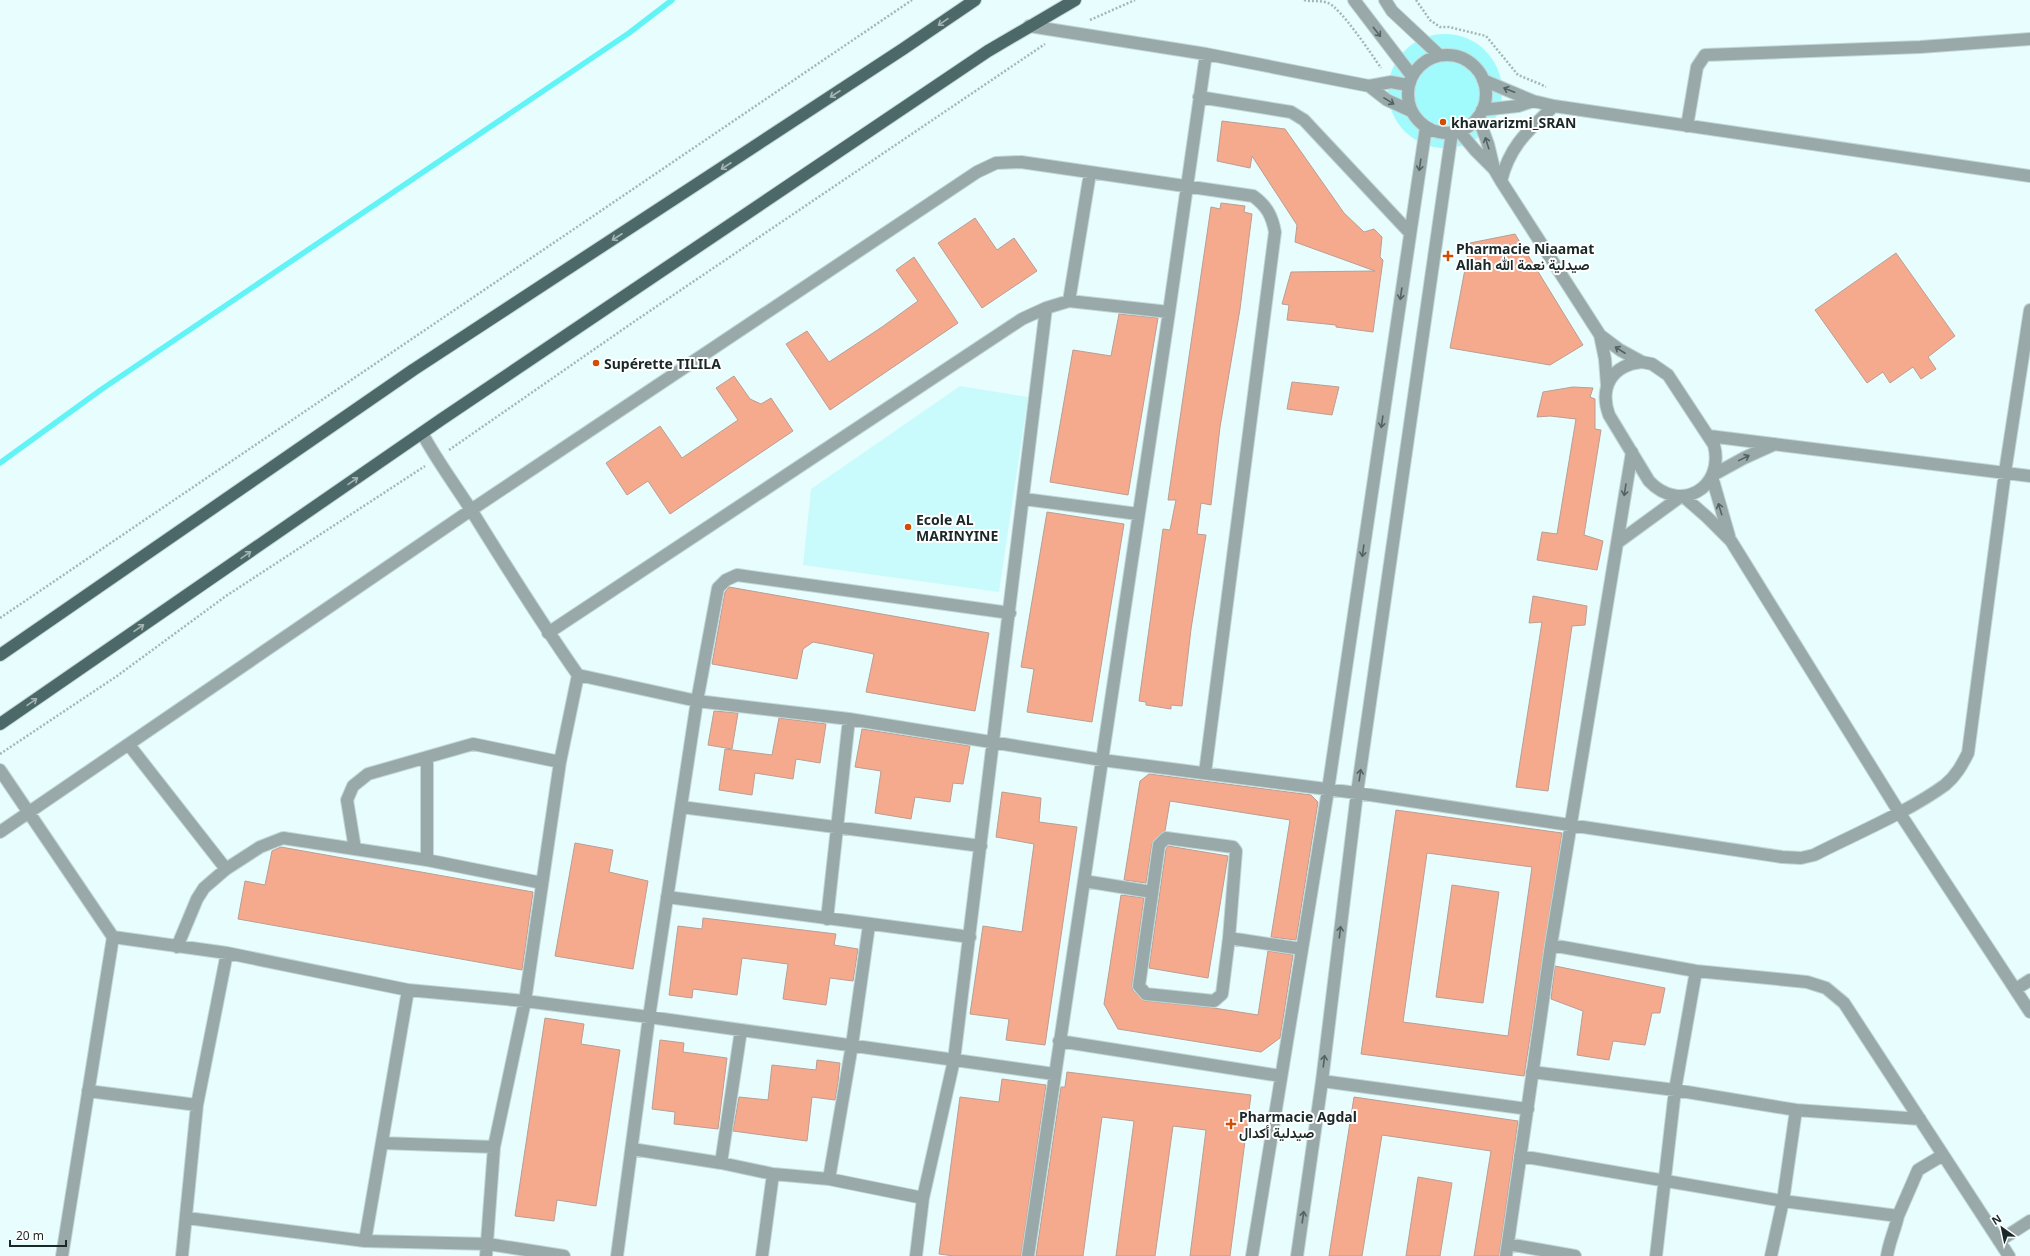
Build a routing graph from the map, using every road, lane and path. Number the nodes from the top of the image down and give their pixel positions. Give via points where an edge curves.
1 (912, 0) edge
2 (975, 0) edge
3 (1075, 0) edge
4 (1135, 0) edge
5 (1304, 0) edge
6 (1354, 0) edge
7 (1385, 0) edge
8 (1416, 0) edge
9 (1029, 26) junction
10 (1065, 31) junction
11 (2030, 39) edge
12 (1206, 54) junction
13 (1439, 55) junction
14 (1410, 80) junction
15 (1483, 80) junction
16 (1391, 82) junction
17 (1369, 86) junction
18 (1552, 92) dead end
19 (1199, 97) junction
20 (1533, 101) junction
21 (1554, 106) junction
22 (1411, 110) junction
23 (1480, 113) junction
24 (1686, 126) junction
25 (1426, 127) junction
26 (1455, 131) junction
27 (1494, 169) junction
28 (1090, 173) junction
29 (2030, 176) edge
30 (1501, 181) junction
31 (1186, 185) junction
32 (1410, 234) junction
33 (1069, 301) junction
34 (1046, 308) junction
35 (2030, 310) edge
36 (1169, 312) junction
37 (1600, 335) junction
38 (1642, 362) junction
39 (1607, 384) junction
40 (422, 433) junction
41 (1708, 436) junction
42 (1776, 444) junction
43 (1632, 452) junction
44 (436, 459) junction
45 (2006, 472) junction
46 (1713, 476) junction
47 (2030, 476) edge
48 (1682, 497) junction
49 (1024, 499) junction
50 (471, 510) junction
51 (1138, 514) junction
52 (1731, 540) junction
53 (1617, 543) junction
54 (1010, 613) junction
55 (0, 618) edge
56 (548, 633) junction
57 (0, 655) edge
58 (578, 675) junction
59 (697, 701) junction
60 (849, 719) junction
61 (0, 724) edge
62 (994, 742) junction
63 (129, 745) junction
64 (0, 754) edge
65 (427, 757) junction
66 (1102, 760) junction
67 (560, 762) junction
68 (0, 770) edge
69 (1205, 773) junction
70 (1328, 790) junction
71 (1357, 794) junction
72 (681, 807) junction
73 (29, 812) junction
74 (1899, 812) junction
75 (1570, 825) junction
76 (837, 828) junction
77 (0, 832) edge
78 (982, 846) junction
79 (355, 850) junction
80 (427, 860) junction
81 (226, 869) junction
82 (1084, 881) junction
83 (542, 883) junction
84 (1152, 892) junction
85 (667, 897) junction
86 (827, 919) junction
87 (870, 924) junction
88 (113, 937) junction
89 (970, 937) junction
90 (1229, 938) junction
91 (1551, 945) junction
92 (177, 947) junction
93 (1302, 949) junction
94 (227, 953) junction
95 (1696, 971) junction
96 (2030, 980) edge
97 (2016, 989) junction
98 (408, 990) junction
99 (525, 1001) junction
100 (2030, 1012) edge
101 (649, 1017) junction
102 (741, 1030) junction
103 (1059, 1041) junction
104 (852, 1045) junction
105 (954, 1060) junction
106 (1532, 1072) junction
107 (1054, 1074) junction
108 (1281, 1076) junction
109 (1322, 1081) junction
110 (1675, 1090) junction
111 (88, 1091) junction
112 (197, 1105) junction
113 (1528, 1109) junction
114 (1796, 1110) junction
115 (1920, 1119) junction
116 (382, 1143) junction
117 (494, 1147) junction
118 (632, 1149) junction
119 (1943, 1155) junction
120 (1520, 1156) junction
121 (721, 1163) junction
122 (773, 1174) junction
123 (829, 1179) junction
124 (1664, 1182) junction
125 (923, 1198) junction
126 (1783, 1201) junction
127 (1898, 1216) junction
128 (187, 1218) junction
129 (2030, 1221) edge
130 (365, 1241) junction
131 (1999, 1241) junction
132 (1508, 1244) junction
133 (487, 1250) edge
134 (62, 1256) edge
135 (182, 1256) edge
136 (564, 1256) edge
137 (617, 1256) edge
138 (762, 1256) edge
139 (916, 1256) edge
140 (1028, 1256) edge
141 (1252, 1256) edge
142 (1298, 1256) edge
143 (1506, 1256) edge
144 (1575, 1256) edge
145 (1656, 1256) edge
146 (1770, 1256) edge
147 (1887, 1256) edge
148 (2009, 1256) edge

1 - 55 path
2 -> 57 main road via 413,370
3 - 9 main road
4 - 10 path
5 - 16 path via 1331,4 1353,29
6 -> 14 street
7 - 13 street via 1392,11
8 - 18 path via 1430,20 1440,28 1450,27 1486,36 1518,75
9 - 10 street
9 - 40 main road
10 - 12 street
10 - 44 path
11 - 24 street via 1920,48 1705,55 1697,67
12 - 17 street
12 - 19 street
13 - 14 street via 1418,67
13 - 15 street via 1452,54 1464,58 1475,66
14 - 16 street
14 - 22 street via 1408,100
20 -> 15 street
15 - 23 street via 1486,96
16 - 17 street
17 -> 22 street via 1387,100
19 - 31 street
19 - 32 street via 1291,112 1304,120
20 - 21 street
20 - 23 street
21 - 24 street
21 - 30 street via 1519,140 1505,166
22 - 25 street
23 - 26 street via 1472,123
27 -> 23 street
24 - 29 street
25 - 26 street via 1436,131
25 -> 32 street
26 - 27 street
71 -> 26 street
27 - 30 street
28 - 31 street
28 - 33 street
28 - 50 street via 1021,162 996,163 977,172
30 - 37 street
31 - 36 street
31 - 69 street via 1253,196 1263,203 1272,216 1275,232
32 -> 70 street
33 - 34 street
33 - 36 street
34 - 49 street
34 - 56 street via 1016,323
35 - 45 street
36 - 51 street
38 -> 37 street
37 - 39 street
38 - 39 street via 1631,363 1621,368
38 - 41 street via 1652,364 1668,375
39 - 43 street via 1607,410
40 - 44 street
61 -> 40 main road
41 - 42 street
41 - 46 street via 1714,445 1716,455
42 - 45 street
46 -> 42 street via 1744,458
43 - 48 street via 1655,488 1663,493
43 -> 53 street
44 - 50 street
44 - 64 path via 226,596 117,676
45 - 47 street
45 - 74 street via 1968,753 1959,770 1945,784
46 - 48 street via 1700,490
52 -> 46 street
48 - 52 street via 1708,517
48 - 53 street
49 - 51 street
49 - 54 street
50 - 56 street
50 - 63 street
51 - 66 street
52 - 74 street
53 - 75 street
54 - 59 street via 737,575 726,580 718,588
54 - 62 street
56 - 58 street
58 - 59 street
58 - 67 street
59 - 60 street
59 - 72 street
60 - 62 street
60 - 76 street
62 - 66 street
62 - 78 street
63 - 73 street
63 - 81 street
65 - 67 street via 473,744
65 - 79 street via 368,774 353,786 347,800
65 - 80 street
66 - 69 street
66 - 82 street
67 - 83 street
68 - 73 street
69 - 70 street
70 - 71 street
70 - 93 street
71 - 75 street
109 -> 71 street
72 - 76 street
72 - 85 street
73 - 77 street
73 - 88 street
74 - 75 street via 1814,855 1801,858
74 - 97 street
75 - 91 street
76 - 78 street
76 - 86 street
78 - 89 street
79 - 80 street
79 - 81 street via 283,838 260,847
80 - 83 street
81 - 92 street via 204,888 197,899
82 - 84 street
82 - 103 street
83 - 99 street
84 - 90 street via 1159,845 1166,838 1233,847 1237,855
84 - 90 street via 1139,986 1146,994 1214,1001 1219,998 1222,994
85 - 86 street
85 - 101 street
86 - 87 street
87 - 89 street
87 - 104 street
88 - 92 street
88 - 111 street
89 - 105 street
90 - 93 street
91 - 95 street
91 - 106 street
92 - 94 street
93 - 108 street
94 - 98 street
94 - 112 street
95 - 110 street
95 - 115 street via 1807,982 1826,988 1844,1003
96 - 97 street
97 - 100 street
98 - 99 street
98 - 116 street
99 - 101 street
99 - 117 street
101 - 102 street
101 - 118 street
102 - 104 street
102 - 121 street
103 - 107 street
103 - 108 street
104 - 105 street
104 - 123 street
105 - 107 street
105 - 125 street
106 - 110 street
106 - 113 street
107 - 140 street
108 - 141 street
109 - 113 street
142 -> 109 street
110 - 114 street
110 - 124 street
111 - 112 street
111 - 134 street
112 - 128 street
113 - 120 street
114 - 115 street
114 - 126 street
115 - 119 street
116 - 117 street
116 - 130 street
117 - 133 street
118 - 121 street
118 - 137 street
119 - 127 street via 1918,1170
119 - 131 street
120 - 124 street
120 - 132 street
121 - 122 street
122 - 123 street
122 - 138 street
123 - 125 street
124 - 126 street
124 - 145 street
125 - 139 street
126 - 127 street
126 - 146 street
127 - 147 street via 1896,1228 1889,1241
128 - 130 street
128 - 135 street
129 - 131 street
130 - 133 street
131 - 148 street
132 - 143 street
132 - 144 street
133 - 136 street

